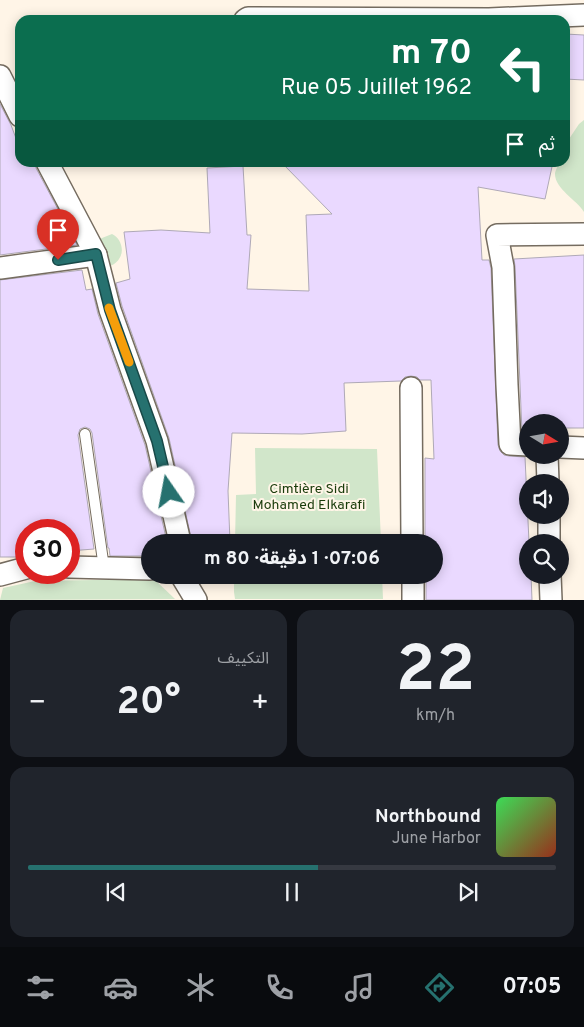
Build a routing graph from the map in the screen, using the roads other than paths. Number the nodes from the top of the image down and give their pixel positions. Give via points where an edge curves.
1 (584, 15) edge
2 (570, 16) edge
3 (0, 76) edge
4 (15, 106) edge
5 (50, 167) edge
6 (584, 234) edge
7 (96, 254) junction
8 (0, 268) edge
9 (411, 388) dead end
10 (85, 434) dead end
11 (519, 444) edge
12 (569, 447) edge
13 (584, 448) edge
14 (178, 534) edge
15 (412, 534) edge
16 (80, 567) edge
17 (104, 568) junction
18 (141, 569) edge
19 (15, 571) edge
20 (0, 575) edge
21 (412, 584) edge
22 (550, 584) edge
23 (413, 600) edge
24 (551, 600) edge

1 - 2 street
3 - 4 street
5 - 7 street
6 - 11 street via 497,235 503,266 510,444
7 - 8 street
7 - 14 street via 110,310 157,441
9 - 15 street
10 - 17 lane
12 - 13 street
16 - 17 street
17 - 18 street
19 - 20 street
21 - 23 street
22 - 24 street

